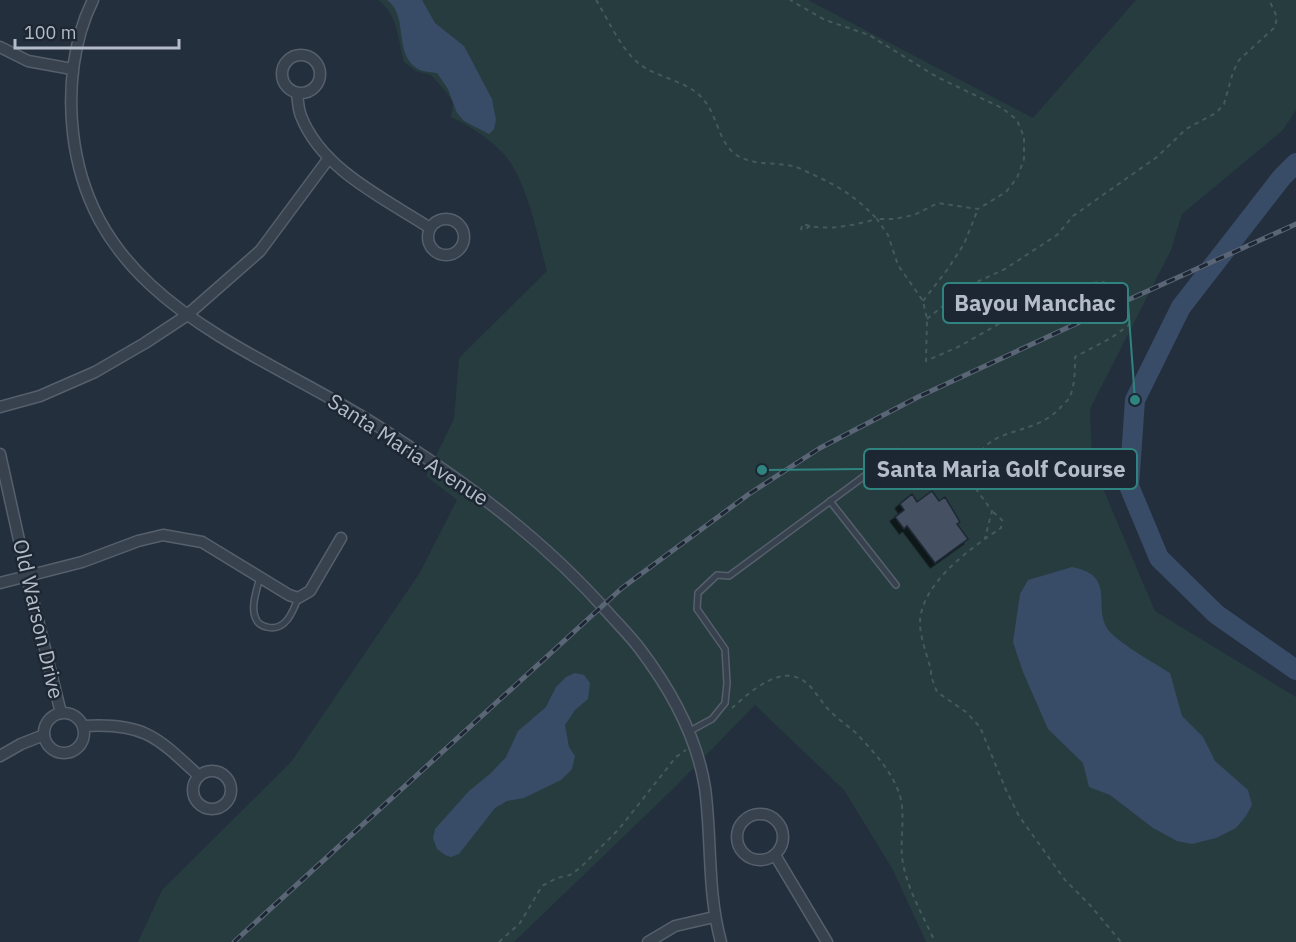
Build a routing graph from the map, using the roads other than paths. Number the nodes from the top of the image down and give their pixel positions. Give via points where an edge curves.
1 (93, 0) edge
2 (0, 47) edge
3 (72, 69) junction
4 (297, 93) dead end
5 (329, 158) junction
6 (430, 228) dead end
7 (186, 316) junction
8 (0, 407) edge
9 (897, 452) dead end
10 (0, 454) edge
11 (830, 501) junction
12 (341, 538) dead end
13 (27, 576) junction
14 (260, 577) junction
15 (0, 583) edge
16 (896, 585) dead end
17 (298, 598) junction
18 (61, 713) junction
19 (83, 726) junction
20 (690, 731) junction
21 (44, 735) junction
22 (0, 756) edge
23 (199, 776) dead end
24 (775, 855) junction
25 (714, 917) junction
26 (648, 942) edge
27 (721, 942) edge
28 (827, 942) edge

1 - 3 street, Santa Maria Avenue
2 - 3 street via 28,61
3 - 7 street, Santa Maria Avenue via 74,148 100,225 125,260
4 - 5 street via 300,114
5 - 6 street via 354,179
5 - 7 street via 260,251
7 - 8 street via 95,372 40,396
7 - 20 street, Santa Maria Avenue via 374,424 493,504 550,551 594,596 638,647
9 - 11 lane
10 - 13 street, Old Warson Drive
11 - 16 lane
11 - 20 lane via 729,576 717,575 698,593 697,609 726,649 727,683 725,703 712,719
12 - 17 street via 310,591
13 - 14 street via 163,535 202,542
13 - 15 street
13 - 18 street, Old Warson Drive
14 - 17 street
14 - 17 lane via 254,605 255,618 262,626 283,625
18 - 19 street, Old Warson Drive via 74,716
18 - 21 street, Old Warson Drive via 48,721
19 - 21 street via 82,743 69,753 52,750
19 - 23 street via 142,730
20 - 25 street, Santa Maria Avenue via 705,786
21 - 22 street
24 - 24 street via 783,842 777,820 764,813 743,820 736,835 740,850 752,859
24 - 28 street
25 - 26 street via 675,927
25 - 27 street, Santa Maria Avenue

